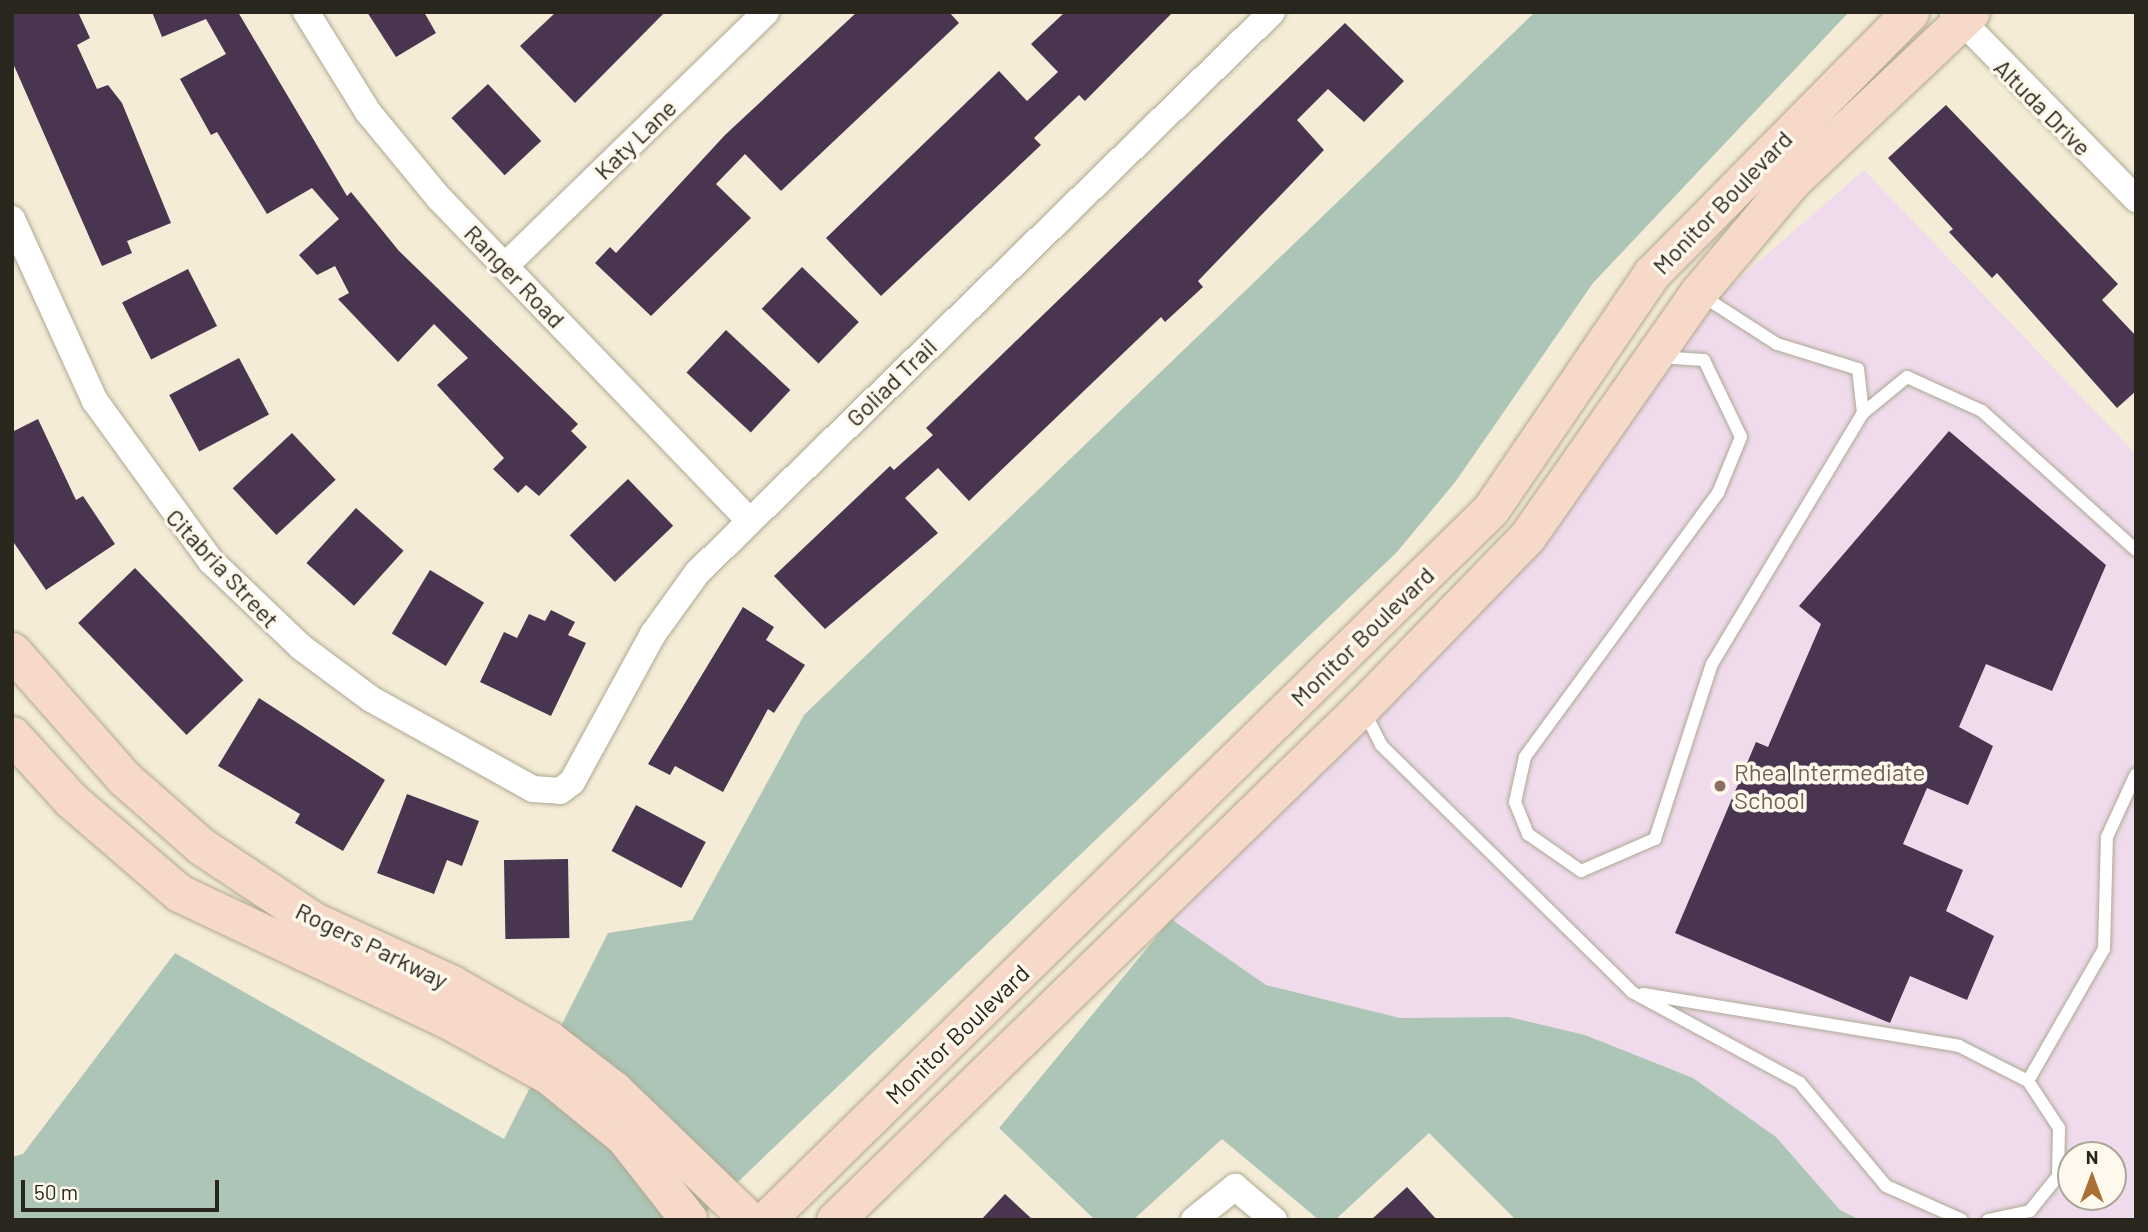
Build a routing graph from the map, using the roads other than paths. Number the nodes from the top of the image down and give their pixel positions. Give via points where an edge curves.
1 (306, 12) edge
2 (766, 12) edge
3 (1272, 12) edge
4 (1910, 12) edge
5 (1962, 15) edge
6 (2130, 182) edge
7 (12, 219) edge
8 (21, 263) edge
9 (505, 266) junction
10 (1698, 293) junction
11 (1651, 357) junction
12 (1863, 413) junction
13 (750, 520) junction
14 (2136, 550) edge
15 (12, 651) edge
16 (1362, 707) junction
17 (12, 735) edge
18 (2136, 774) edge
19 (560, 791) joint
20 (1632, 992) junction
21 (2028, 1081) junction
22 (689, 1220) edge
23 (748, 1220) edge
24 (766, 1220) edge
25 (835, 1220) edge
26 (1194, 1220) edge
27 (1275, 1220) edge
28 (1962, 1220) edge
29 (1988, 1220) edge

1 - 9 street, Ranger Road via 368,112
2 - 9 street, Katy Lane
3 - 13 street, Goliad Trail
4 - 24 street, Monitor Boulevard via 1653,273 1491,509
5 - 6 street, Altuda Drive
5 - 10 street, Monitor Boulevard via 1792,181
7 - 8 street, Citabria Street
8 - 19 street, Citabria Street via 132,460 248,600 370,699 533,789
9 - 13 street, Ranger Road
10 - 11 street, Monitor Boulevard
10 - 12 lane via 1777,344 1858,369
11 - 12 lane via 1704,360 1741,437 1718,493 1525,757 1515,802 1528,834 1581,871 1655,839 1712,664
11 - 16 street, Monitor Boulevard via 1527,537
12 - 14 lane via 1906,377 1982,411
13 - 19 street, Goliad Trail via 671,607 572,782
15 - 23 street, Rogers Parkway via 124,778 201,846 314,921 452,984 548,1040 614,1090
16 - 20 lane via 1381,745
16 - 25 street, Monitor Boulevard
17 - 22 street, Rogers Parkway via 72,800 179,893 448,1020 548,1075 624,1137
18 - 21 lane via 2107,838 2104,949
20 - 21 lane via 1959,1046
20 - 28 lane via 1800,1083 1886,1186
21 - 29 lane via 2059,1128 2058,1176 2030,1211
26 - 27 street via 1235,1187

